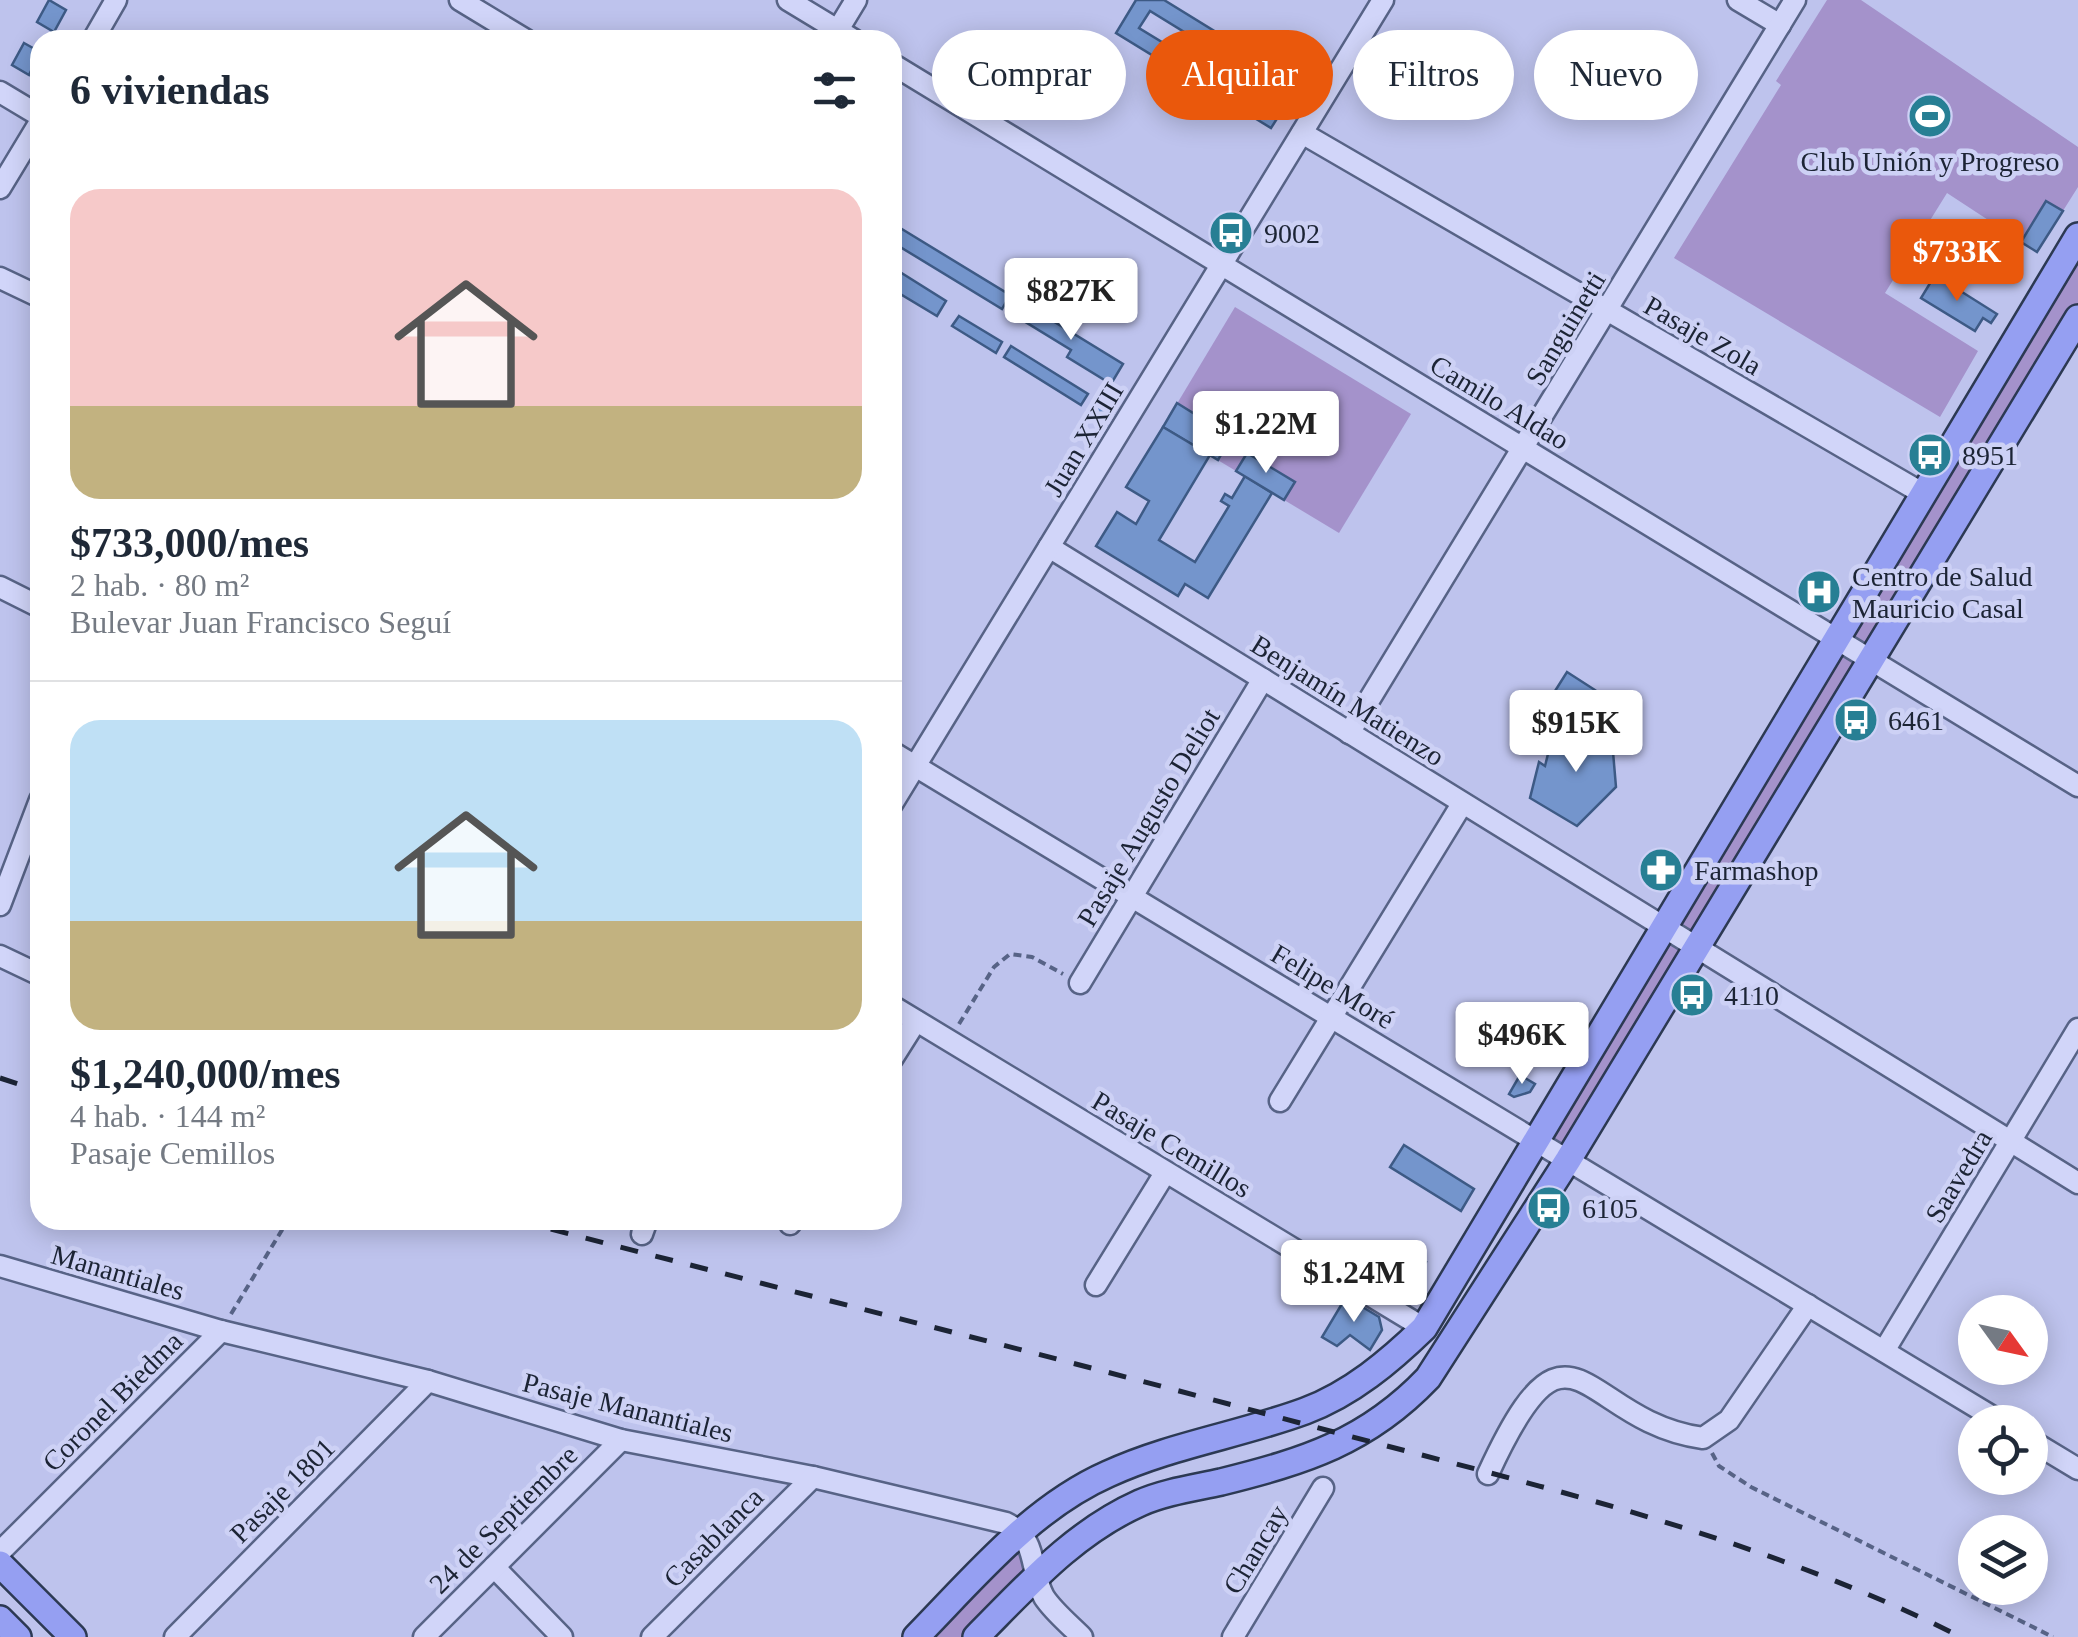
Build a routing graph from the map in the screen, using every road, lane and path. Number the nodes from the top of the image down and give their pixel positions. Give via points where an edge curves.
1 (116, 0) edge
2 (460, 0) edge
3 (788, 0) edge
4 (856, 0) edge
5 (1383, 0) edge
6 (1738, 0) edge
7 (1795, 0) edge
8 (1780, 25) junction
9 (101, 30) edge
10 (510, 30) edge
11 (831, 30) edge
12 (844, 30) edge
13 (902, 70) edge
14 (0, 92) edge
15 (30, 112) edge
16 (1302, 133) junction
17 (30, 136) edge
18 (0, 188) edge
19 (2078, 236) edge
20 (1222, 264) junction
21 (0, 278) edge
22 (30, 292) edge
23 (1607, 312) junction
24 (2078, 318) edge
25 (1524, 449) junction
26 (1922, 493) junction
27 (1050, 547) junction
28 (0, 587) edge
29 (30, 602) edge
30 (1834, 638) junction
31 (1871, 660) junction
32 (1263, 679) junction
33 (1348, 733) junction
34 (902, 758) edge
35 (916, 766) junction
36 (2078, 786) edge
37 (902, 788) edge
38 (1462, 804) junction
39 (30, 829) edge
40 (1132, 897) junction
41 (0, 905) edge
42 (1663, 930) junction
43 (1696, 950) junction
44 (0, 956) edge
45 (30, 970) edge
46 (1080, 983) joint
47 (902, 1012) edge
48 (1332, 1017) junction
49 (916, 1021) junction
50 (2078, 1028) edge
51 (948, 1040) junction
52 (902, 1043) edge
53 (1280, 1101) dead end
54 (1537, 1140) junction
55 (2010, 1142) junction
56 (1568, 1160) junction
57 (1165, 1173) junction
58 (2078, 1183) edge
59 (282, 1230) edge
60 (0, 1266) edge
61 (1096, 1285) dead end
62 (1808, 1306) junction
63 (1424, 1328) junction
64 (221, 1331) junction
65 (1884, 1351) junction
66 (428, 1382) junction
67 (1974, 1405) edge
68 (1703, 1438) junction
69 (622, 1440) junction
70 (2048, 1451) edge
71 (2078, 1469) edge
72 (1488, 1474) dead end
73 (813, 1477) junction
74 (1323, 1488) dead end
75 (1021, 1532) junction
76 (0, 1552) edge
77 (0, 1564) edge
78 (494, 1568) junction
79 (1038, 1575) junction
80 (0, 1619) edge
81 (18, 1637) edge
82 (73, 1637) edge
83 (176, 1637) edge
84 (424, 1637) edge
85 (562, 1637) edge
86 (652, 1637) edge
87 (916, 1637) edge
88 (976, 1637) edge
89 (1082, 1637) edge
90 (1233, 1637) edge
91 (2052, 1637) edge

1 - 9 street
2 - 10 street
3 - 11 street
4 - 12 street
5 - 16 street, Juan XXIII
6 - 8 street
7 - 8 street, Sanguinetti
8 - 23 street, Sanguinetti
13 - 20 street, Camilo Aldao
14 - 15 street
16 - 20 street, Juan XXIII
16 - 23 street, Pasaje Zola
17 - 18 street
19 - 26 main road
20 - 25 street, Camilo Aldao
20 - 27 street, Juan XXIII
21 - 22 street
23 - 25 street, Sanguinetti
23 - 26 street, Pasaje Zola
24 - 31 main road
25 - 30 street, Camilo Aldao
25 - 33 street, Sanguinetti
26 - 30 main road
27 - 32 street, Benjamín Matienzo
27 - 35 street, Juan XXIII
28 - 29 street
30 - 31 street, Camilo Aldao
30 - 42 main road
31 - 36 street, Camilo Aldao
31 - 43 main road
32 - 33 street, Benjamín Matienzo
32 - 40 street, Pasaje Augusto Deliot
33 - 38 street, Benjamín Matienzo
34 - 35 street, Felipe Moré
35 - 37 street, Juan XXIII
35 - 40 street, Felipe Moré
38 - 42 street, Benjamín Matienzo
38 - 48 street
39 - 41 street
40 - 46 street, Pasaje Augusto Deliot
40 - 48 street, Felipe Moré
42 - 43 street, Benjamín Matienzo
42 - 54 main road
43 - 55 street, Benjamín Matienzo
43 - 56 main road
44 - 45 street
46 - 51 path via 1032,957 1010,954 994,967
47 - 49 street, Pasaje Cemillos
48 - 53 street
48 - 54 street, Felipe Moré
49 - 51 street, Pasaje Cemillos
49 - 52 street
50 - 55 street, Saavedra
51 - 57 street, Pasaje Cemillos
54 - 56 street, Felipe Moré
54 - 63 main road
55 - 58 street, Benjamín Matienzo
55 - 65 street, Saavedra
56 - 62 street, Felipe Moré
56 - 79 main road via 1449,1352 1379,1424 1318,1454 1144,1501 1095,1527
57 - 61 street
57 - 63 street, Pasaje Cemillos
59 - 64 path
60 - 64 street, Manantiales
62 - 65 street, Felipe Moré
62 - 68 street via 1730,1420
63 - 75 main road via 1340,1394 1105,1475
64 - 66 street, Pasaje Manantiales
64 - 76 street, Coronel Biedma
65 - 67 street, Felipe Moré
66 - 69 street, Pasaje Manantiales
66 - 83 street, Pasaje 1801
68 - 72 street via 1633,1417 1578,1376 1564,1374 1532,1398
68 - 91 path via 1719,1466 1751,1487
69 - 73 street, Pasaje Manantiales
69 - 78 street, 24 de Septiembre
70 - 71 street
73 - 75 street, Pasaje Manantiales
73 - 86 street, Casablanca
74 - 90 street, Chancay
75 - 79 street
75 - 87 main road
77 - 82 main road
78 - 84 street, 24 de Septiembre
78 - 85 street
79 - 88 main road
79 - 89 street via 1045,1599
80 - 81 main road

